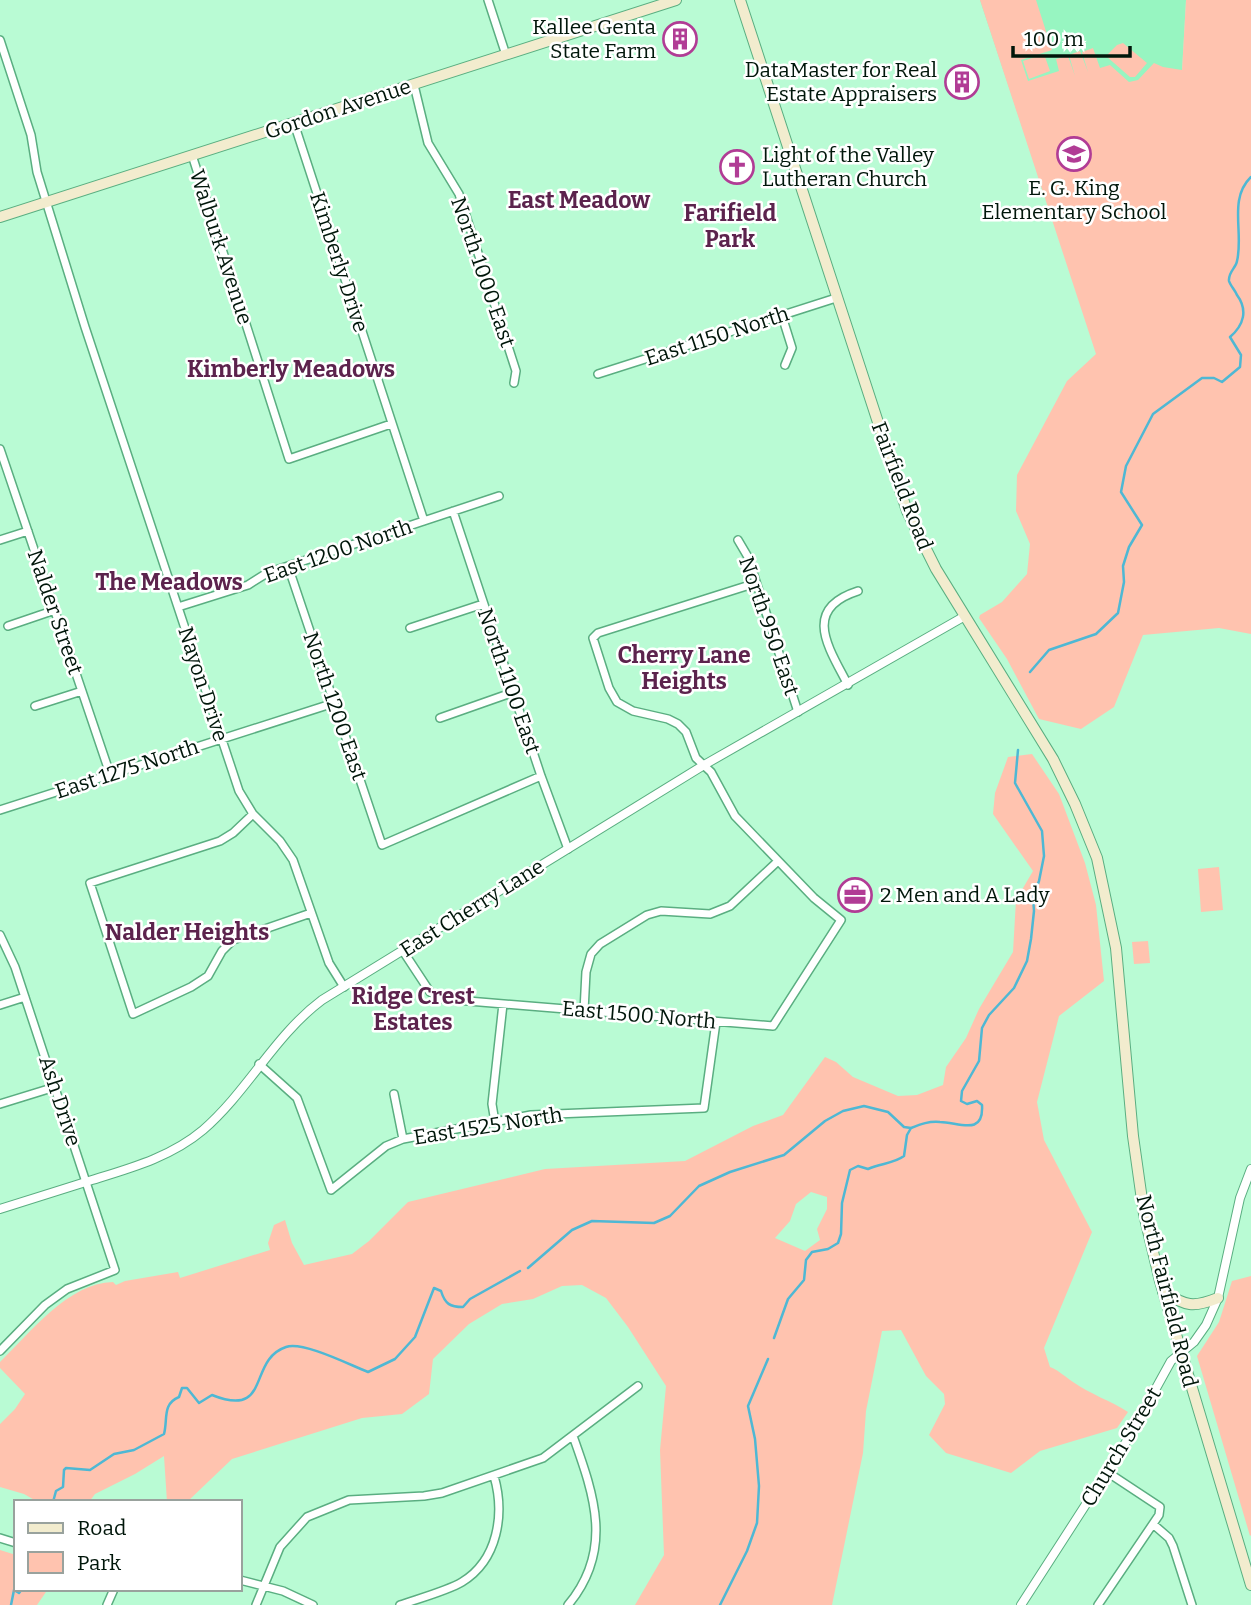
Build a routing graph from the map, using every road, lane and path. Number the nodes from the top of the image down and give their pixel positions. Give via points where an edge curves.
1 (488, 0) edge
2 (675, 0) edge
3 (740, 0) edge
4 (0, 40) edge
5 (506, 55) junction
6 (414, 85) junction
7 (294, 123) junction
8 (192, 155) junction
9 (47, 202) junction
10 (0, 217) edge
11 (836, 298) junction
12 (782, 316) junction
13 (785, 365) dead end
14 (598, 374) dead end
15 (514, 383) dead end
16 (391, 424) junction
17 (0, 451) edge
18 (499, 496) dead end
19 (453, 511) junction
20 (424, 521) junction
21 (28, 531) junction
22 (0, 540) edge
23 (738, 540) dead end
24 (288, 566) junction
25 (756, 583) junction
26 (858, 591) dead end
27 (483, 604) junction
28 (178, 607) junction
29 (55, 610) junction
30 (965, 616) junction
31 (8, 626) dead end
32 (410, 628) dead end
33 (848, 685) junction
34 (82, 691) junction
35 (514, 692) junction
36 (334, 703) junction
37 (35, 706) dead end
38 (798, 712) junction
39 (440, 718) dead end
40 (222, 739) junction
41 (704, 765) junction
42 (110, 775) junction
43 (541, 776) junction
44 (0, 810) edge
45 (253, 814) junction
46 (568, 849) junction
47 (778, 861) junction
48 (311, 913) junction
49 (0, 935) edge
50 (1116, 948) joint
51 (403, 951) junction
52 (344, 987) junction
53 (25, 998) junction
54 (503, 1004) junction
55 (0, 1005) edge
56 (584, 1011) junction
57 (716, 1022) junction
58 (259, 1064) junction
59 (55, 1087) junction
60 (394, 1094) dead end
61 (0, 1104) edge
62 (495, 1122) junction
63 (403, 1139) junction
64 (1251, 1169) edge
65 (86, 1182) junction
66 (0, 1209) edge
67 (1163, 1292) junction
68 (1218, 1298) junction
69 (0, 1351) edge
70 (1181, 1351) junction
71 (638, 1386) dead end
72 (573, 1436) junction
73 (1107, 1472) junction
74 (494, 1476) junction
75 (1153, 1524) junction
76 (242, 1580) edge
77 (264, 1585) junction
78 (1251, 1585) edge
79 (256, 1605) edge
80 (313, 1605) edge
81 (400, 1605) edge
82 (568, 1605) edge
83 (1021, 1605) edge
84 (1098, 1605) edge
85 (1192, 1605) edge

1 - 5 street
2 - 5 main road, Gordon Avenue
3 - 11 main road, Fairfield Road
4 - 9 street, Nayon Drive
5 - 6 main road, Gordon Avenue
6 - 7 main road, Gordon Avenue
6 - 15 street, North 1000 East via 428,143 459,194 516,372
7 - 8 main road, Gordon Avenue
7 - 16 street, Kimberly Drive
8 - 9 main road, Gordon Avenue
8 - 16 street, Walburk Avenue via 289,459
9 - 10 main road, Gordon Avenue
9 - 28 street, Nayon Drive
11 - 12 street, East 1150 North
11 - 30 main road, Fairfield Road via 907,511
12 - 13 street via 792,348
12 - 14 street, East 1150 North
16 - 20 street, Kimberly Drive
17 - 21 street, Nalder Street
18 - 19 street, East 1200 North
19 - 20 street, East 1200 North
19 - 27 street, North 1100 East
20 - 24 street, East 1200 North
21 - 22 street
21 - 29 street, Nalder Street
23 - 25 street, North 950 East
24 - 28 street, East 1200 North
24 - 36 street, North 1200 East
25 - 38 street, North 950 East
25 - 41 street via 593,638 617,702 678,724
26 - 33 street via 834,602 824,622 826,643
27 - 32 street
27 - 35 street, North 1100 East
28 - 40 street, Nayon Drive
29 - 31 street
29 - 34 street, Nalder Street
30 - 33 street, East Cherry Lane
30 - 50 main road, Fairfield Road via 1028,716 1075,804 1097,859
33 - 38 street, East Cherry Lane
34 - 37 street
34 - 42 street, Nalder Street
35 - 39 street
35 - 43 street, North 1100 East
36 - 40 street, East 1275 North
36 - 43 street, North 1200 East via 382,845
38 - 41 street, East Cherry Lane
40 - 42 street, East 1275 North
40 - 45 street, Nayon Drive via 239,791
41 - 46 street, East Cherry Lane
41 - 47 street via 735,816
42 - 44 street, East 1275 North
43 - 46 street, North 1100 East
45 - 48 street, Nayon Drive via 293,860
45 - 48 street via 220,841 90,883 133,1014 208,976 233,940
46 - 51 street, East Cherry Lane
47 - 56 street via 730,906 710,914 661,911 647,915 600,944 591,954 586,972
47 - 57 street, East 1500 North via 841,920 773,1026
48 - 52 street, Nayon Drive via 329,963
49 - 53 street, Ash Drive
50 - 67 main road, North Fairfield Road via 1135,1149 1144,1214
51 - 52 street, East Cherry Lane
51 - 54 street, East 1500 North via 430,992 444,999
52 - 58 street, East Cherry Lane via 304,1013
53 - 55 street
53 - 59 street, Ash Drive
54 - 56 street, East 1500 North
54 - 62 street via 492,1104
56 - 57 street, East 1500 North
57 - 62 street, East 1525 North via 704,1108 531,1115
58 - 63 street, East 1525 North via 297,1098 331,1190 386,1146
58 - 65 street, East Cherry Lane via 222,1110 185,1143 148,1162
59 - 61 street
59 - 65 street, Ash Drive
60 - 63 street
62 - 63 street, East 1525 North
64 - 68 street, Church Street
65 - 66 street, East Cherry Lane
65 - 69 street, Ash Drive via 115,1270 67,1289
67 - 68 main road via 1189,1305
67 - 70 main road, North Fairfield Road
68 - 70 street, Church Street via 1206,1325
70 - 73 street, Church Street
70 - 78 main road, North Fairfield Road
71 - 72 street
72 - 74 street via 542,1458
72 - 82 street via 591,1486 597,1544 586,1577
73 - 75 street via 1160,1507
73 - 83 street, Church Street
74 - 77 street via 442,1493 349,1500 321,1510 307,1517 280,1546
74 - 81 street via 500,1497 498,1531 484,1561 461,1583
75 - 84 street
75 - 85 street via 1173,1546
76 - 77 street
77 - 79 street
77 - 80 street

